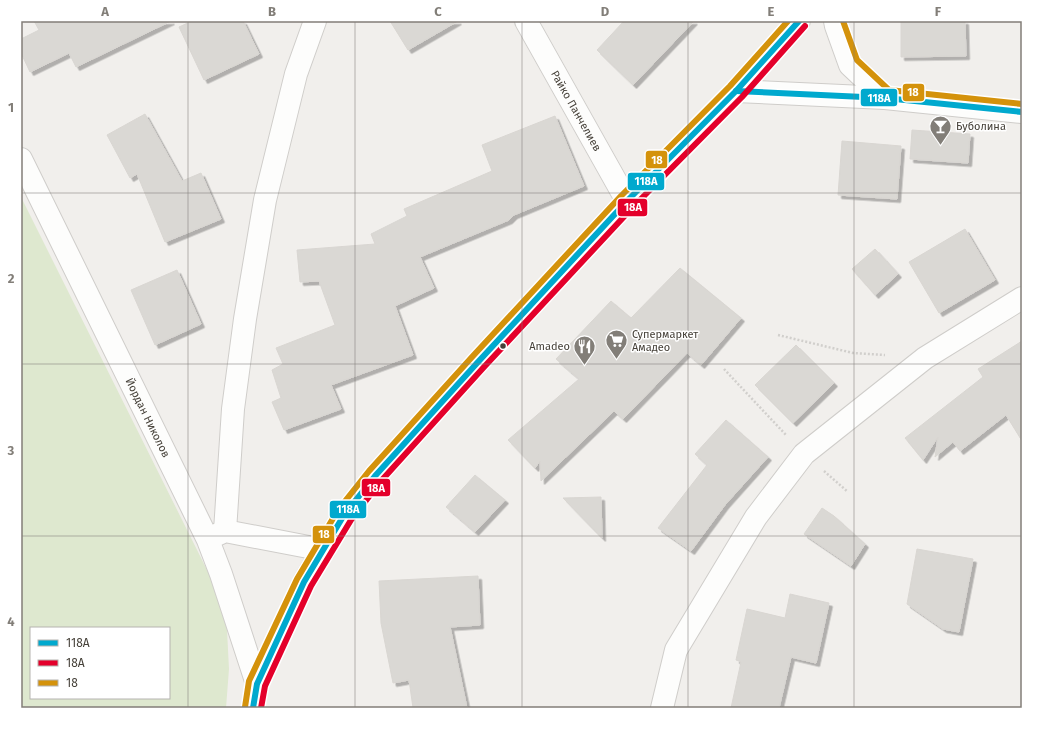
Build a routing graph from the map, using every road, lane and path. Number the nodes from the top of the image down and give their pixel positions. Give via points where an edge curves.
1 (315, 21) edge
2 (526, 21) edge
3 (798, 21) edge
4 (836, 21) edge
5 (736, 91) junction
6 (885, 98) junction
7 (1022, 112) edge
8 (21, 159) edge
9 (627, 201) junction
10 (1022, 298) edge
11 (778, 335) dead end
12 (925, 358) junction
13 (724, 369) dead end
14 (804, 454) junction
15 (848, 492) dead end
16 (217, 535) junction
17 (324, 550) junction
18 (257, 684) junction
19 (254, 708) edge
20 (662, 708) edge

1 - 16 street via 296,74 265,200 245,319
2 - 9 street, Райко Панчелиев
3 - 5 street
4 - 6 street via 850,65
5 - 6 street
5 - 9 street
6 - 7 street
8 - 16 street, Йордан Николов
9 - 17 street via 375,476 344,515
10 - 12 street
11 - 12 path via 853,353
12 - 14 street
13 - 14 path
14 - 15 path
14 - 20 street via 756,517 676,650
16 - 17 street
16 - 18 street, Йордан Николов via 221,574
17 - 18 street via 304,582
18 - 19 street

